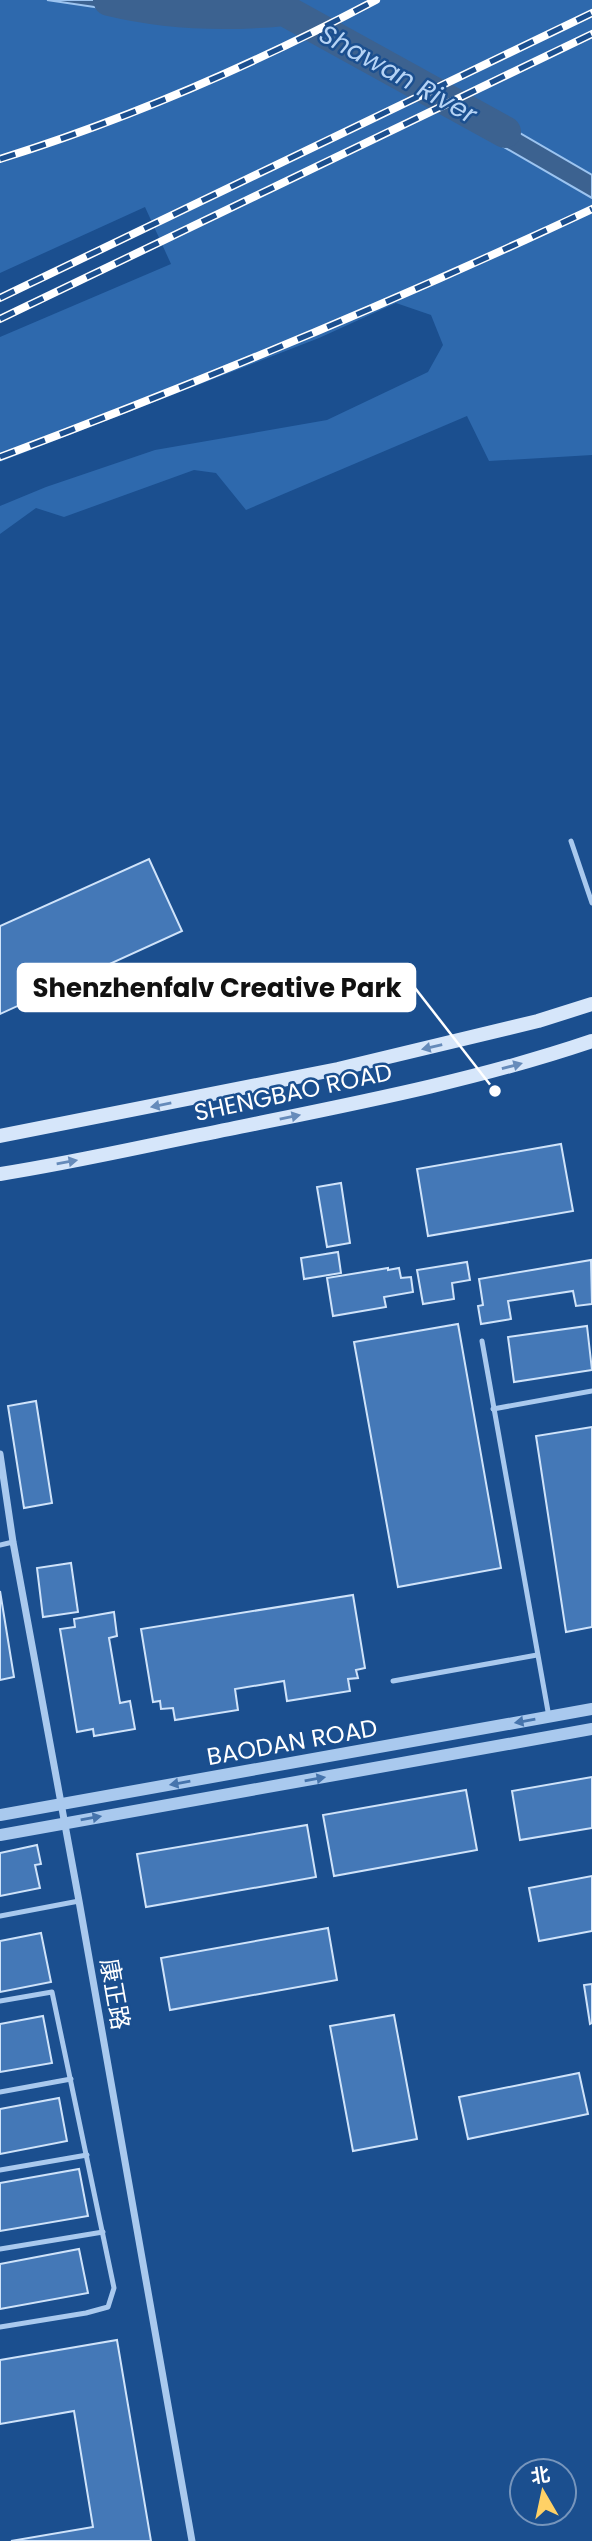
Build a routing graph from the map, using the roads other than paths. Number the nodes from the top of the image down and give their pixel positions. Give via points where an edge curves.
1 (571, 841) dead end
2 (592, 903) edge
3 (592, 1004) edge
4 (592, 1041) edge
5 (0, 1136) edge
6 (0, 1174) edge
7 (482, 1341) dead end
8 (592, 1391) edge
9 (494, 1409) junction
10 (0, 1454) edge
11 (13, 1542) junction
12 (0, 1545) edge
13 (537, 1655) junction
14 (393, 1681) dead end
15 (592, 1709) edge
16 (549, 1717) junction
17 (592, 1729) edge
18 (61, 1804) junction
19 (0, 1815) edge
20 (64, 1823) junction
21 (0, 1835) edge
22 (79, 1901) junction
23 (0, 1916) edge
24 (0, 2001) edge
25 (71, 2079) junction
26 (0, 2092) edge
27 (87, 2155) junction
28 (0, 2170) edge
29 (103, 2232) junction
30 (0, 2249) edge
31 (0, 2326) edge
32 (192, 2541) edge

1 - 2 lane
3 -> 5 main road, SHENGBAO ROAD via 338,1069
6 -> 4 main road, SHENGBAO ROAD via 449,1083
7 - 9 lane
8 - 9 lane
9 - 13 lane
10 - 11 street, 康正路
11 - 12 lane
11 - 18 street, 康正路
13 - 14 lane
13 - 16 lane
15 - 16 street, BAODAN ROAD
16 -> 18 street, BAODAN ROAD
20 -> 17 street, BAODAN ROAD
18 - 19 street, BAODAN ROAD
18 - 20 street, 康正路
20 - 21 street, BAODAN ROAD
20 - 22 street, 康正路
22 - 23 lane
22 - 32 street, 康正路
24 - 25 lane via 52,1992
25 - 26 lane
25 - 27 lane
27 - 28 lane
27 - 29 lane
29 - 30 lane
29 - 31 lane via 114,2288 108,2307

